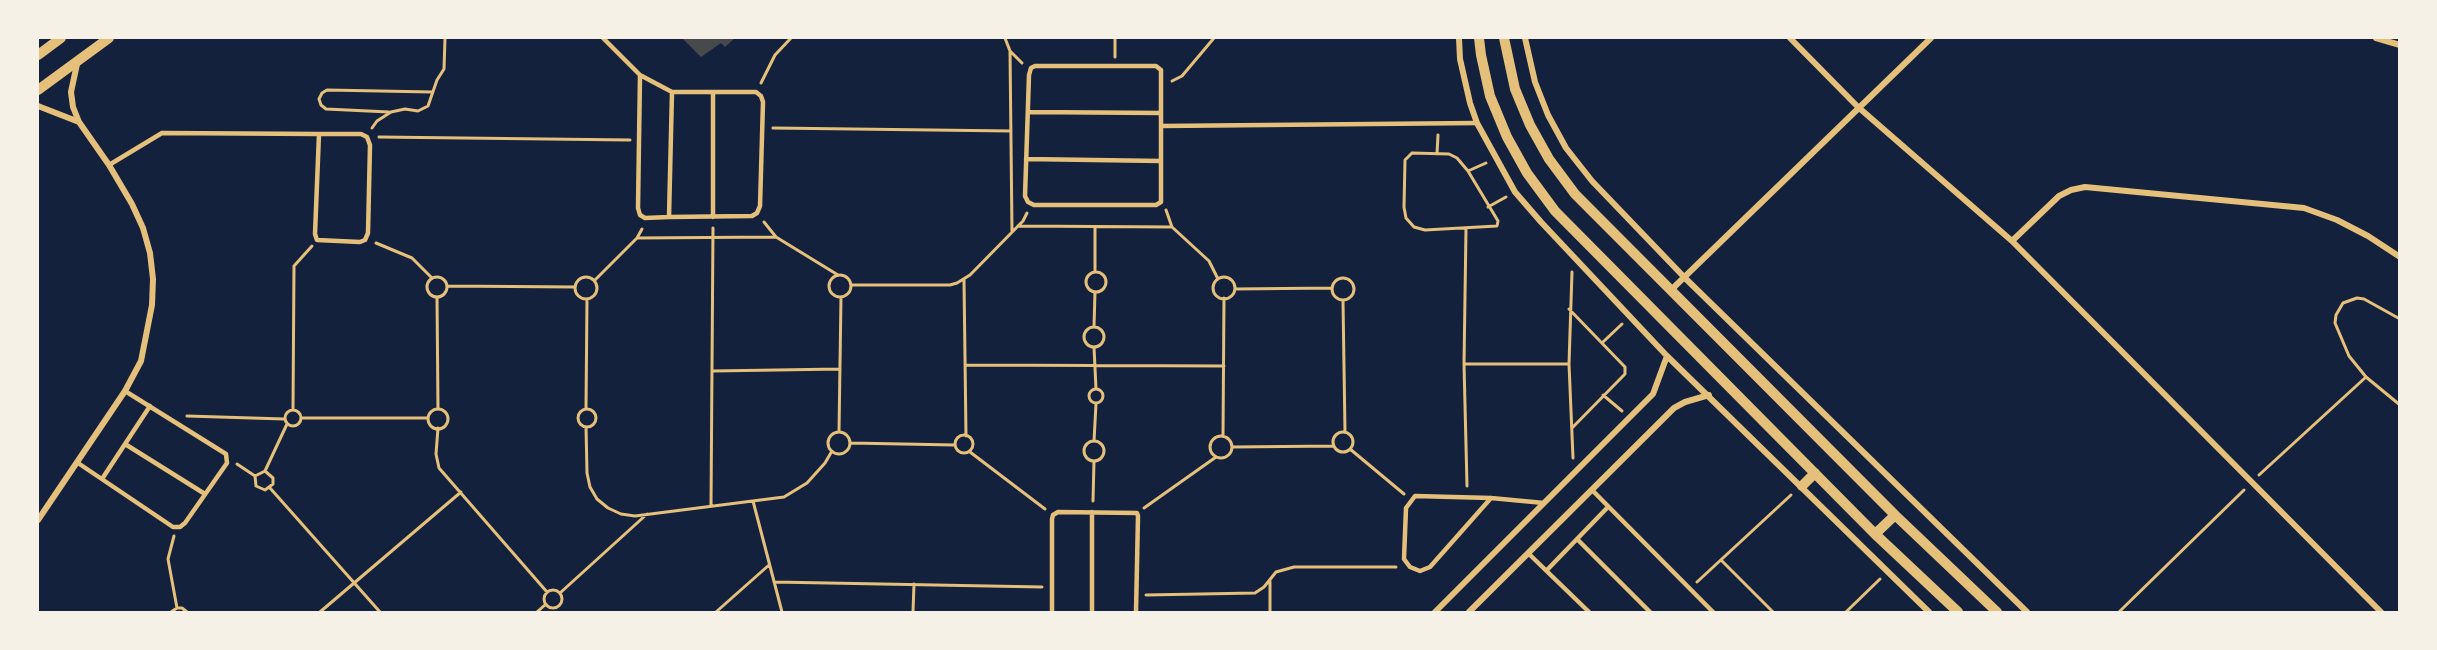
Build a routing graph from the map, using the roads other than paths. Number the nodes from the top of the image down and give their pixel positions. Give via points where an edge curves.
1 (61, 38) edge
2 (109, 38) edge
3 (603, 38) edge
4 (1459, 38) edge
5 (1479, 38) edge
6 (1504, 38) edge
7 (1525, 38) edge
8 (1790, 38) edge
9 (1931, 38) edge
10 (2376, 38) edge
11 (2400, 45) edge
12 (38, 55) edge
13 (78, 61) junction
14 (640, 75) junction
15 (38, 90) edge
16 (672, 92) junction
17 (713, 92) junction
18 (38, 106) edge
19 (1858, 108) junction
20 (1028, 112) junction
21 (1161, 113) junction
22 (78, 122) junction
23 (1477, 123) junction
24 (1161, 126) junction
25 (319, 134) junction
26 (1026, 159) junction
27 (1161, 161) junction
28 (109, 165) junction
29 (669, 217) junction
30 (713, 217) junction
31 (2012, 241) junction
32 (2400, 257) edge
33 (1685, 278) junction
34 (1670, 291) junction
35 (1667, 356) junction
36 (125, 391) junction
37 (1709, 395) junction
38 (150, 406) junction
39 (125, 444) junction
40 (78, 463) junction
41 (1815, 473) junction
42 (102, 479) junction
43 (1802, 486) junction
44 (1592, 490) junction
45 (205, 494) junction
46 (1491, 498) junction
47 (1545, 503) junction
48 (1608, 507) junction
49 (1092, 512) junction
50 (1895, 515) junction
51 (38, 520) edge
52 (1875, 534) junction
53 (1577, 539) junction
54 (1529, 554) junction
55 (1547, 570) junction
56 (1052, 612) edge
57 (1092, 612) edge
58 (1136, 612) edge
59 (1436, 612) edge
60 (1469, 612) edge
61 (1589, 612) edge
62 (1650, 612) edge
63 (1713, 612) edge
64 (1929, 612) edge
65 (1958, 612) edge
66 (1997, 612) edge
67 (2027, 612) edge
68 (2381, 612) edge

1 - 12 street
2 - 13 street
3 - 14 lane
4 - 23 street via 1460,59
5 - 41 street via 1490,96 1507,137 1555,211
6 - 34 street via 1515,89 1549,159 1575,194
7 - 33 street via 1535,82 1566,148 1592,181
8 - 19 street
9 - 19 street
10 - 11 street
13 - 15 street
13 - 22 street via 71,92
14 - 16 lane
14 - 29 lane via 638,208 645,218
16 - 17 lane
16 - 29 lane
17 - 30 lane
17 - 30 lane via 756,92 763,102 757,213
18 - 22 street
19 - 31 street
19 - 33 street
20 - 21 lane
20 - 21 lane via 1031,68 1035,66 1156,66 1161,70
20 - 26 lane
21 - 24 lane
22 - 28 street
23 - 24 lane
23 - 35 street via 1515,192
24 - 27 lane
25 - 25 lane via 367,137 370,145 365,240 318,240 315,234
25 - 28 lane via 162,133
26 - 27 lane
26 - 27 lane via 1025,196 1034,205 1156,205 1161,202
28 - 36 street via 143,228 153,279 141,361
29 - 30 lane
31 - 32 street via 2059,196 2085,187 2304,208 2337,220
31 - 68 street
33 - 34 street
33 - 67 street
34 - 50 street
35 - 37 street
35 - 47 street via 1653,394
36 - 38 lane
36 - 40 street
37 - 43 street
37 - 44 street via 1674,408
38 - 39 lane
38 - 45 lane via 226,454 228,459
39 - 42 lane
39 - 45 lane
40 - 42 lane
40 - 51 street
41 - 43 street
41 - 52 street
42 - 45 lane via 173,527 185,524
43 - 64 street
44 - 48 lane
44 - 54 street
46 - 46 lane via 1430,567 1410,567 1404,559 1406,508 1410,500 1422,495
46 - 47 lane
47 - 59 street
48 - 53 lane
48 - 63 lane
49 - 56 lane via 1053,515
49 - 57 lane
49 - 58 lane via 1137,513
50 - 52 street
50 - 66 street
52 - 65 street
53 - 55 lane
53 - 62 lane
54 - 55 lane
54 - 60 street
55 - 61 lane

